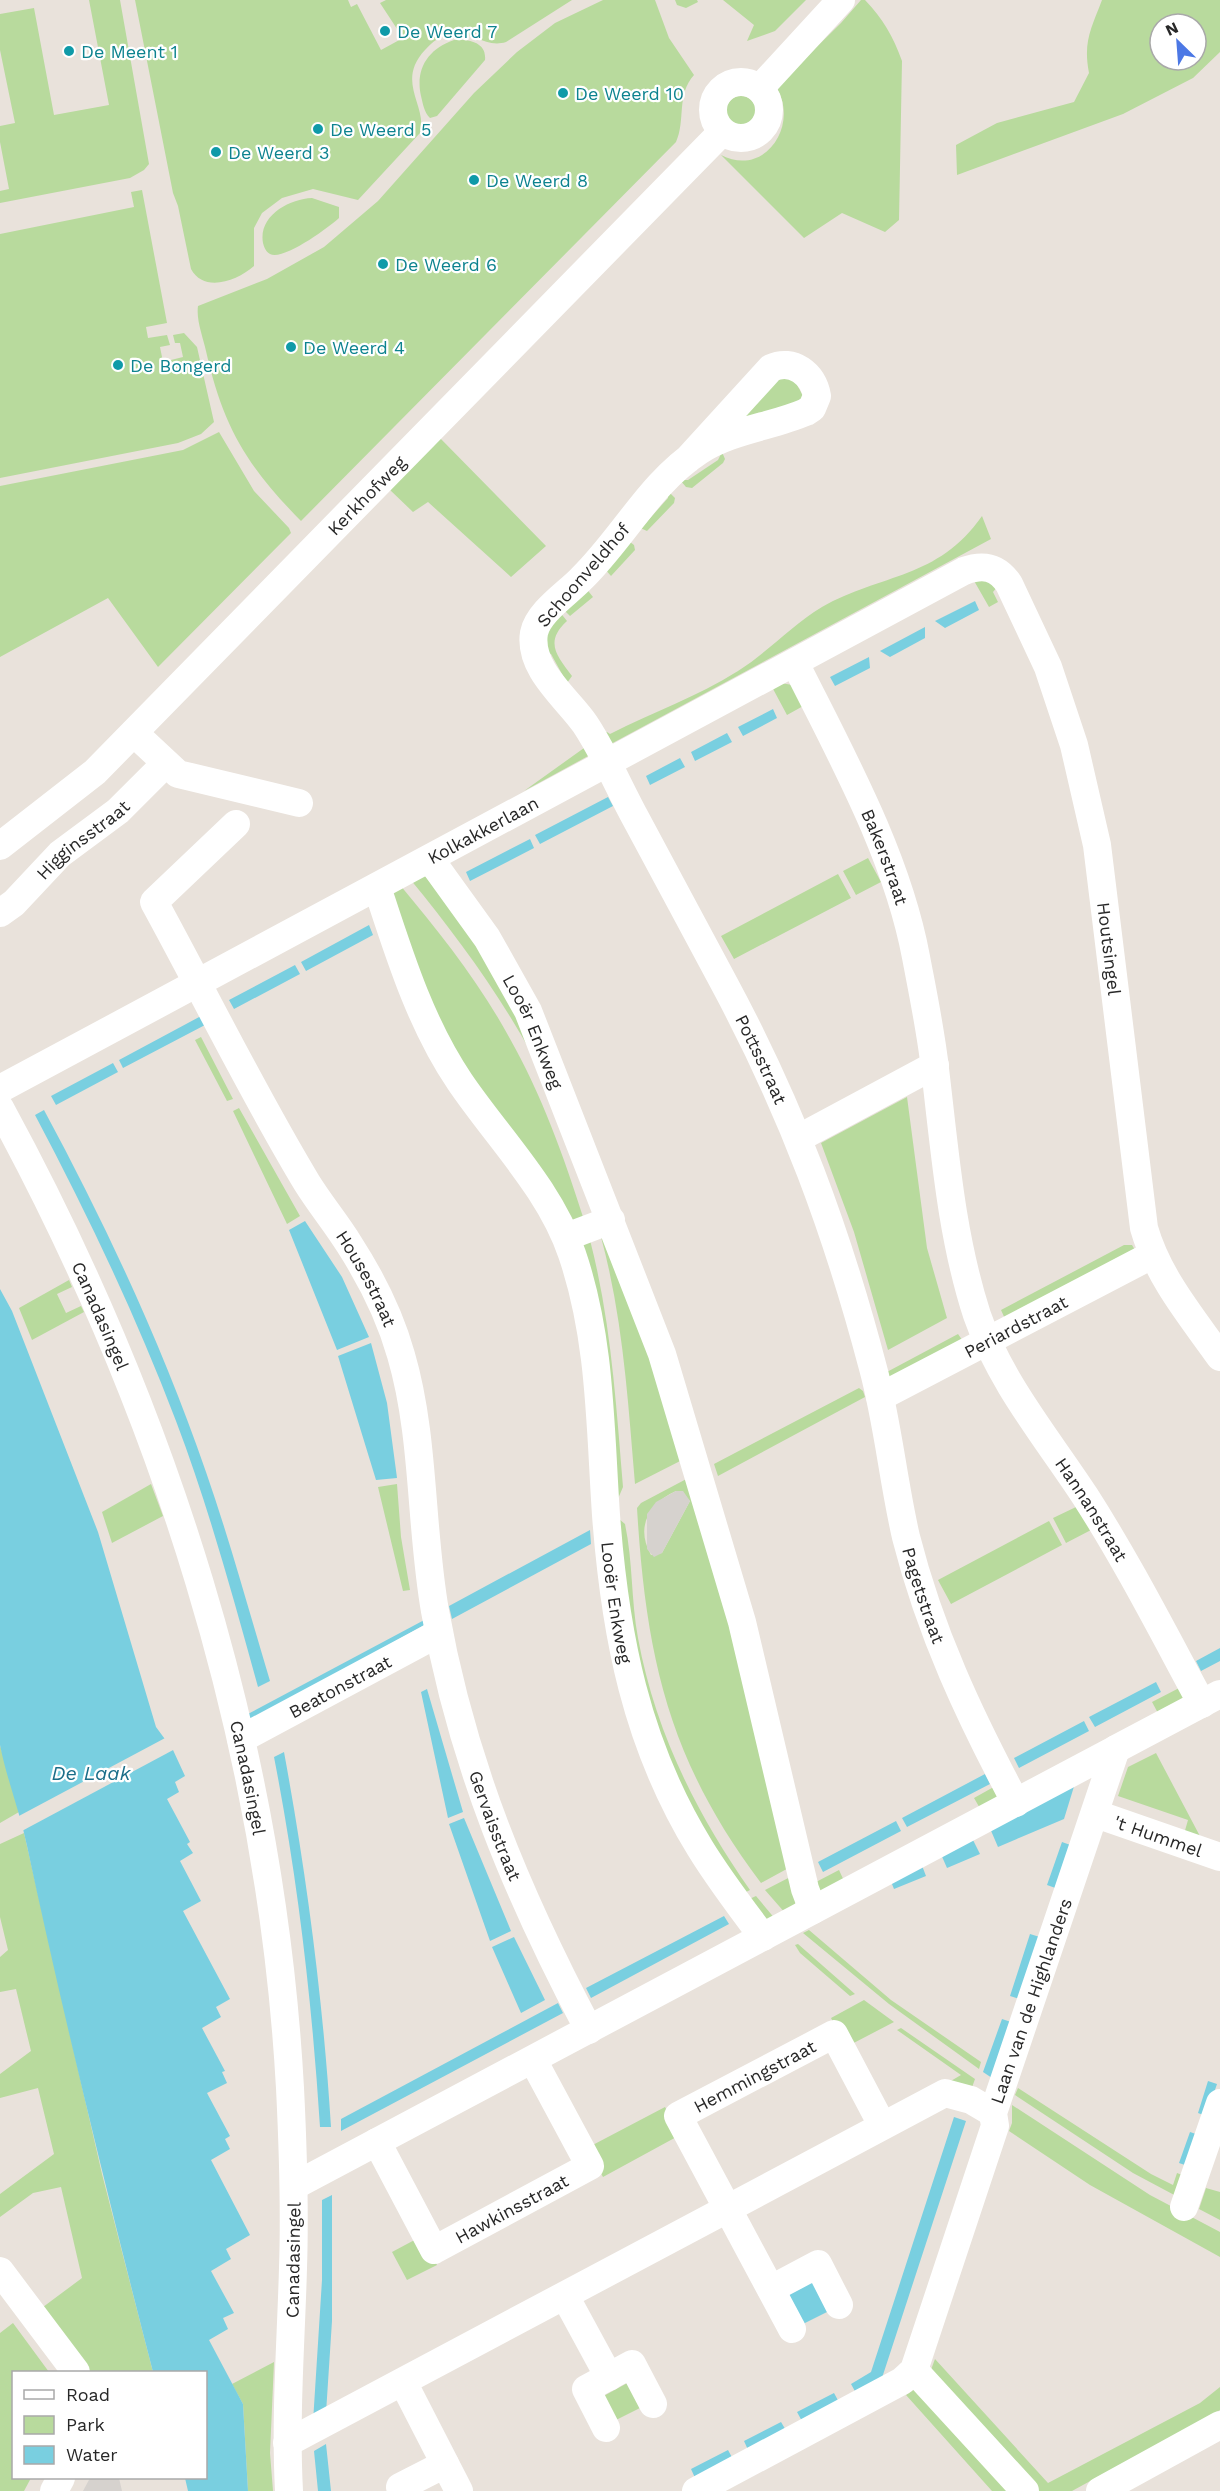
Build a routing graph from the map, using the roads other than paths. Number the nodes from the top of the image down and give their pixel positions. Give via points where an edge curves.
1 (841, 0) edge
2 (760, 88) junction
3 (722, 132) junction
4 (688, 459) dead end
5 (964, 571) joint
6 (795, 663) junction
7 (134, 733) junction
8 (165, 764) junction
9 (607, 764) junction
10 (299, 803) dead end
11 (236, 824) dead end
12 (0, 846) edge
13 (430, 858) junction
14 (377, 887) junction
15 (0, 913) edge
16 (198, 983) junction
17 (935, 1065) junction
18 (0, 1089) edge
19 (0, 1108) edge
20 (799, 1138) junction
21 (611, 1220) junction
22 (566, 1237) junction
23 (1152, 1255) junction
24 (983, 1329) junction
25 (1220, 1357) edge
26 (877, 1384) junction
27 (437, 1620) junction
28 (1211, 1699) edge
29 (242, 1739) junction
30 (1116, 1749) junction
31 (1016, 1803) junction
32 (1096, 1814) junction
33 (1220, 1857) edge
34 (813, 1910) junction
35 (775, 1930) junction
36 (589, 2030) junction
37 (533, 2060) junction
38 (1220, 2103) edge
39 (993, 2113) junction
40 (882, 2125) junction
41 (377, 2142) junction
42 (294, 2186) junction
43 (1184, 2207) dead end
44 (727, 2208) junction
45 (0, 2271) edge
46 (771, 2289) junction
47 (565, 2296) junction
48 (839, 2305) dead end
49 (792, 2330) dead end
50 (914, 2370) junction
51 (75, 2371) edge
52 (609, 2377) junction
53 (403, 2382) junction
54 (653, 2404) dead end
55 (1220, 2425) edge
56 (606, 2428) dead end
57 (287, 2443) junction
58 (445, 2464) junction
59 (289, 2491) edge
60 (402, 2491) edge
61 (459, 2491) edge
62 (696, 2491) edge
63 (1025, 2491) edge
64 (1100, 2491) edge

1 - 2 street
2 - 3 street via 769,103 768,121 756,135 739,139
2 - 3 street via 747,82 732,82 720,90 712,104 713,119
3 - 7 street, Kerkhofweg
4 - 9 street, Schoonveldhof via 653,493 602,558 542,618 534,633 537,656 545,671 585,724
5 - 6 street, Kolkakkerlaan
5 - 23 street, Houtsingel via 984,566 1002,574 1009,584 1048,667 1074,745 1097,845 1144,1228
6 - 9 street, Kolkakkerlaan
6 - 17 street, Bakerstraat via 856,784 894,879 916,953
7 - 8 street
7 - 12 street, Kerkhofweg via 71,793
8 - 10 street via 191,778
8 - 15 street, Higginsstraat via 118,811 60,854
9 - 13 street, Kolkakkerlaan
9 - 20 street, Pottsstraat via 755,1042
11 - 16 street, Housestraat via 154,902
13 - 14 street, Kolkakkerlaan
13 - 21 street, Looër Enkweg via 487,938 528,1011
14 - 16 street, Kolkakkerlaan
14 - 22 street, Looër Enkweg via 405,970 434,1038 459,1080 544,1198
16 - 18 street, Kolkakkerlaan
16 - 27 street, Housestraat via 307,1183 366,1272 393,1330 412,1405
17 - 20 street
17 - 24 street, Bakerstraat via 952,1217
19 - 29 street, Canadasingel via 75,1254 150,1432 194,1564
20 - 26 street, Pottsstraat via 838,1245
21 - 22 street
21 - 34 street, Looër Enkweg via 662,1354 731,1584
22 - 35 street, Looër Enkweg via 593,1333 614,1601 634,1700 658,1766 722,1883
23 - 24 street, Periardstraat
23 - 25 street, Houtsingel
24 - 26 street, Periardstraat
24 - 28 street, Hannanstraat via 1007,1378
26 - 31 street, Pagetstraat via 905,1532 930,1619 960,1694
27 - 29 street, Beatonstraat
27 - 36 street, Gervaisstraat via 458,1720 486,1807 534,1923
28 - 30 street
29 - 42 street, Canadasingel via 280,1974
30 - 31 street
30 - 32 street, Laan van de Highlanders
31 - 34 street
32 - 33 street, 't Hummel
32 - 39 street, Laan van de Highlanders
34 - 35 street
35 - 36 street
36 - 37 street
37 - 41 street
37 - 41 street, Hawkinsstraat via 590,2166 434,2250
38 - 43 street
39 - 40 street via 971,2100 945,2093
39 - 50 street, Laan van de Highlanders via 994,2126
40 - 44 street
40 - 44 street, Hemmingstraat via 834,2034 678,2116
41 - 42 street
42 - 57 street, Canadasingel
44 - 46 street, Hemmingstraat
44 - 47 street
45 - 51 street
46 - 48 street via 818,2264
46 - 49 street, Hemmingstraat
47 - 52 street
47 - 53 street
50 - 62 street via 902,2381
50 - 63 street
52 - 54 street via 632,2364
52 - 56 street via 586,2389
53 - 57 street
53 - 58 street
55 - 64 street
57 - 59 street, Canadasingel
58 - 60 street via 400,2487
58 - 61 street

